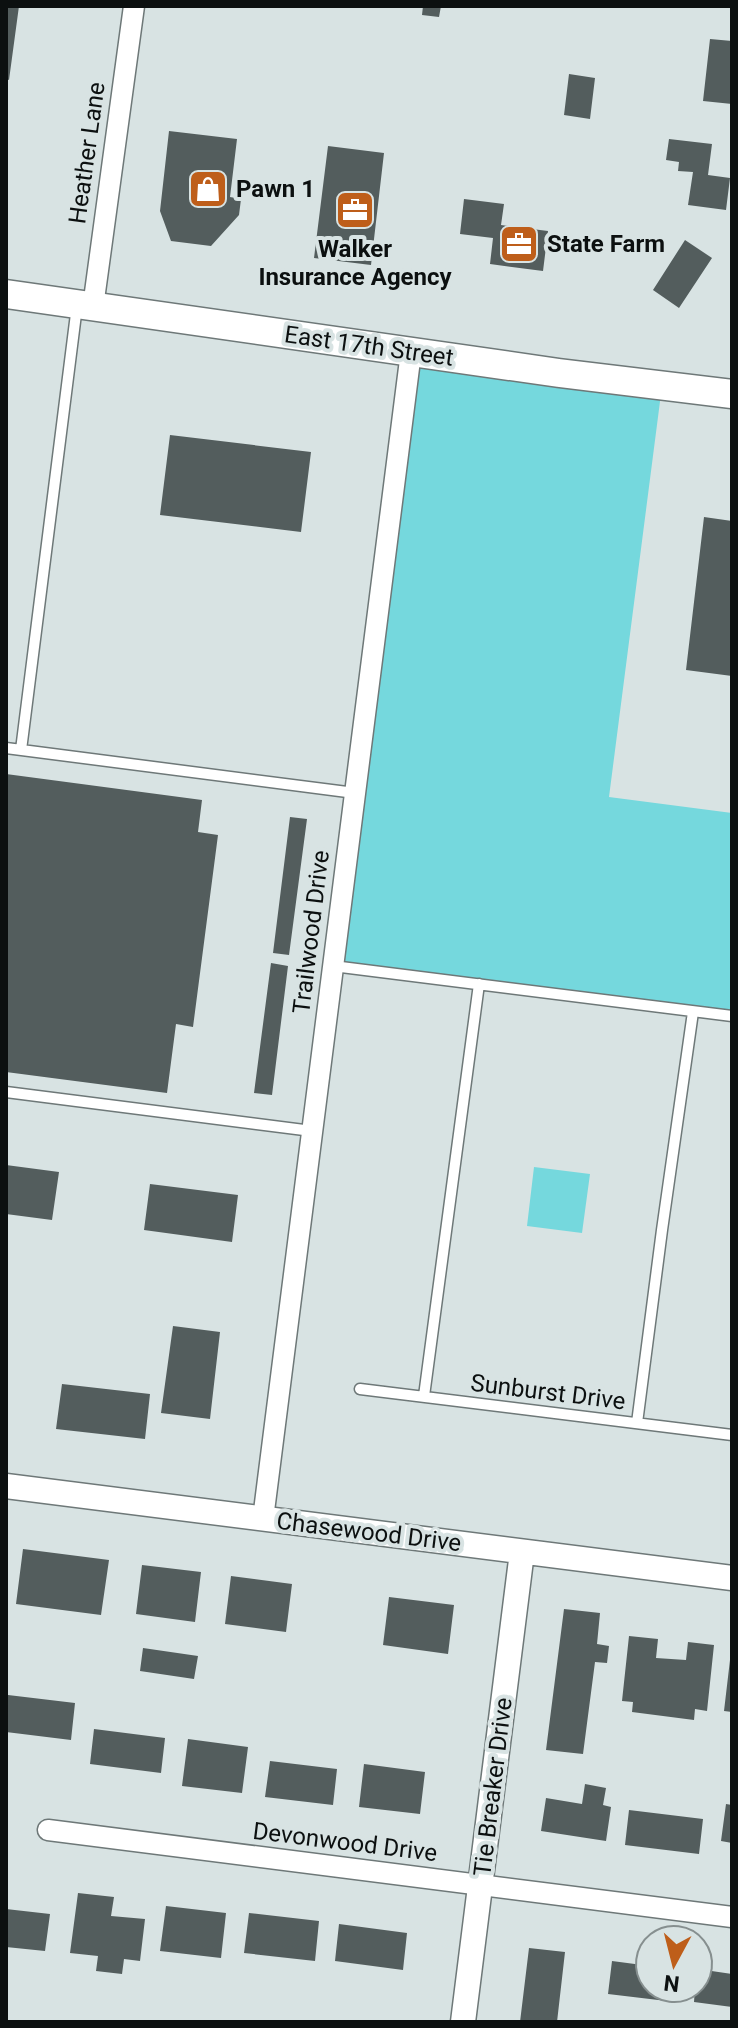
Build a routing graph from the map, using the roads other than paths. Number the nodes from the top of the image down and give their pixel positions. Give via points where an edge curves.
1 (134, 6) edge
2 (6, 294) edge
3 (85, 305) junction
4 (411, 352) junction
5 (732, 394) edge
6 (6, 748) edge
7 (21, 750) junction
8 (355, 793) junction
9 (333, 966) junction
10 (479, 984) junction
11 (693, 1012) junction
12 (732, 1016) edge
13 (6, 1092) edge
14 (312, 1131) junction
15 (360, 1389) dead end
16 (424, 1396) junction
17 (637, 1423) junction
18 (732, 1435) edge
19 (6, 1486) edge
20 (263, 1519) junction
21 (522, 1552) junction
22 (732, 1578) edge
23 (48, 1830) dead end
24 (481, 1886) junction
25 (732, 1917) edge
26 (463, 2022) edge

1 - 3 street, Heather Lane
2 - 3 main road, East 17th Street
3 - 4 main road, East 17th Street
3 - 7 lane
4 - 5 main road, East 17th Street
4 - 8 street, Trailwood Drive
6 - 7 lane
7 - 8 lane
8 - 9 street, Trailwood Drive
9 - 10 lane
9 - 14 street, Trailwood Drive
10 - 11 lane
10 - 16 lane
11 - 12 lane
11 - 17 lane
13 - 14 lane
14 - 20 street, Trailwood Drive
15 - 16 lane, Sunburst Drive
16 - 17 lane, Sunburst Drive
17 - 18 lane, Sunburst Drive
19 - 20 street, Chasewood Drive
20 - 21 street, Chasewood Drive
21 - 22 street, Chasewood Drive
21 - 24 street, Tie Breaker Drive
23 - 24 street, Devonwood Drive
24 - 25 street, Devonwood Drive
24 - 26 street, Tie Breaker Drive

